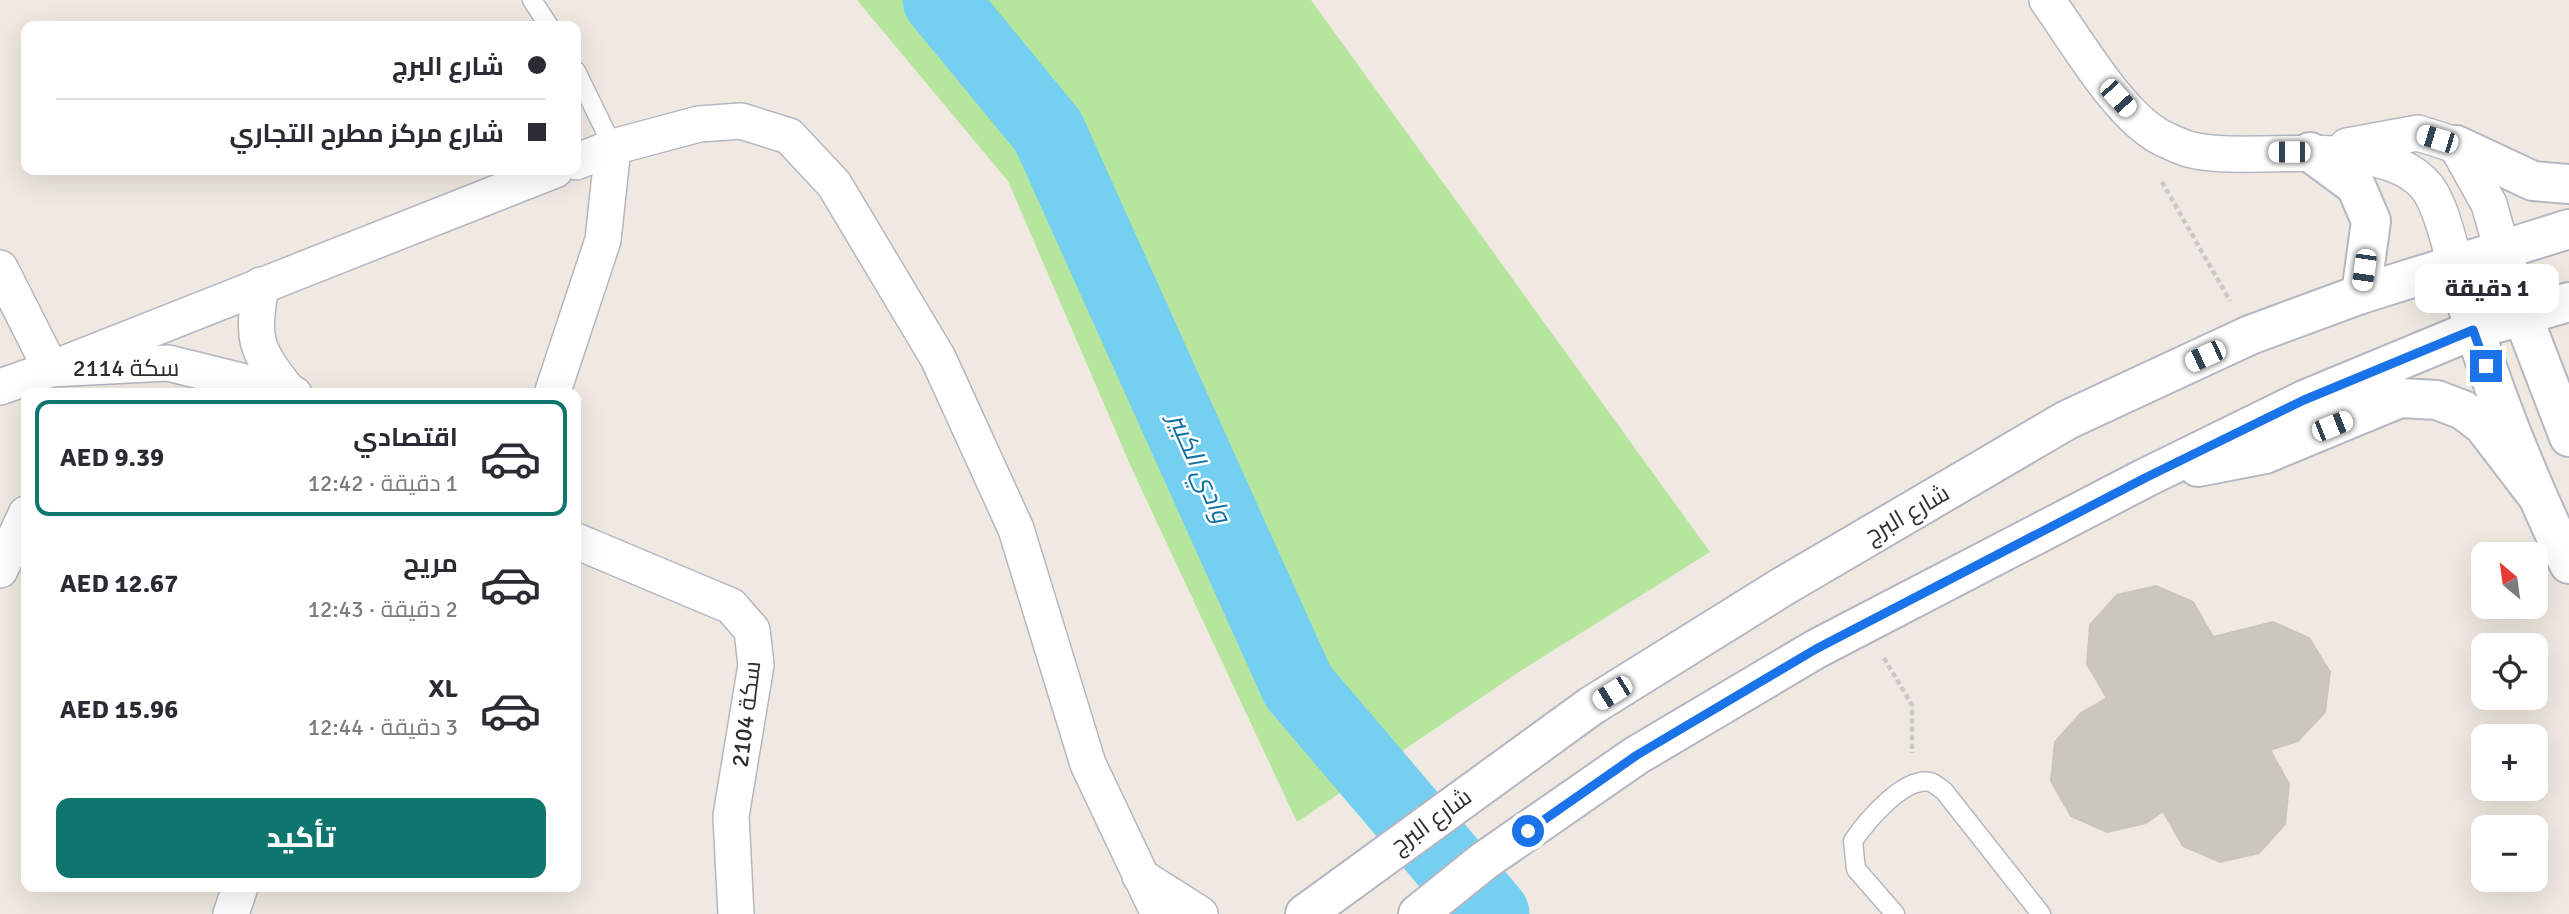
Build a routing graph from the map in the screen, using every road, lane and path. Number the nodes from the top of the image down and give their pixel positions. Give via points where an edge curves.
1 (532, 0) edge
2 (2047, 0) edge
3 (546, 21) edge
4 (581, 82) edge
5 (2161, 137) junction
6 (2456, 145) junction
7 (612, 147) junction
8 (2310, 152) junction
9 (581, 160) edge
10 (542, 175) edge
11 (2569, 184) edge
12 (2569, 229) edge
13 (2502, 250) junction
14 (2455, 263) junction
15 (0, 268) edge
16 (261, 285) junction
17 (2361, 294) junction
18 (2569, 302) edge
19 (2523, 317) junction
20 (2473, 330) junction
21 (2250, 335) junction
22 (50, 381) edge
23 (0, 387) edge
24 (270, 388) edge
25 (287, 388) edge
26 (554, 388) edge
27 (2569, 437) edge
28 (2145, 478) junction
29 (2535, 493) junction
30 (21, 525) edge
31 (581, 543) edge
32 (2569, 564) edge
33 (0, 570) edge
34 (1882, 654) dead end
35 (1912, 785) junction
36 (1140, 876) junction
37 (238, 892) edge
38 (1313, 908) edge
39 (231, 914) edge
40 (736, 914) edge
41 (1159, 914) edge
42 (1199, 914) edge
43 (1418, 914) edge
44 (1895, 914) edge
45 (2041, 914) edge

1 - 3 lane
2 - 5 street via 2118,98 2140,124
4 - 7 lane
5 - 8 street via 2192,150
5 - 21 path via 2162,187
6 - 8 street via 2418,133
6 - 11 main road via 2533,181
6 - 13 street via 2489,204
7 - 9 street
7 - 26 street via 603,240
7 - 36 street via 699,124 741,121 789,136 834,184 937,358 1016,529 1088,764
8 - 14 street via 2385,161 2414,174 2430,192
8 - 17 main road via 2356,186 2371,221
10 - 16 street
12 - 13 main road, شارع البرج
13 - 14 main road, شارع البرج
13 - 19 main road
14 - 17 main road, شارع البرج
14 - 20 main road
15 - 22 street
16 - 22 street
16 - 25 street via 254,329 263,360
17 - 21 main road, شارع البرج
18 - 19 main road
19 - 20 main road
19 - 27 main road
20 - 28 main road via 2304,400
20 - 29 main road
21 - 38 main road, شارع البرج via 2067,420 1782,587 1591,706
22 - 23 street, سكة 2114
22 - 24 street, سكة 2114 via 168,363
28 - 29 main road via 2265,454 2400,398 2437,401 2463,410 2483,425
28 - 43 main road via 1816,649 1637,755 1485,861
29 - 32 main road
30 - 33 street
31 - 40 street, سكة 2104 via 732,606 752,630 756,665 731,816
34 - 35 path via 1912,705
35 - 44 lane via 1870,815 1853,841 1856,869
35 - 45 lane via 1930,782 1944,791
36 - 41 street
36 - 42 street
37 - 39 street

